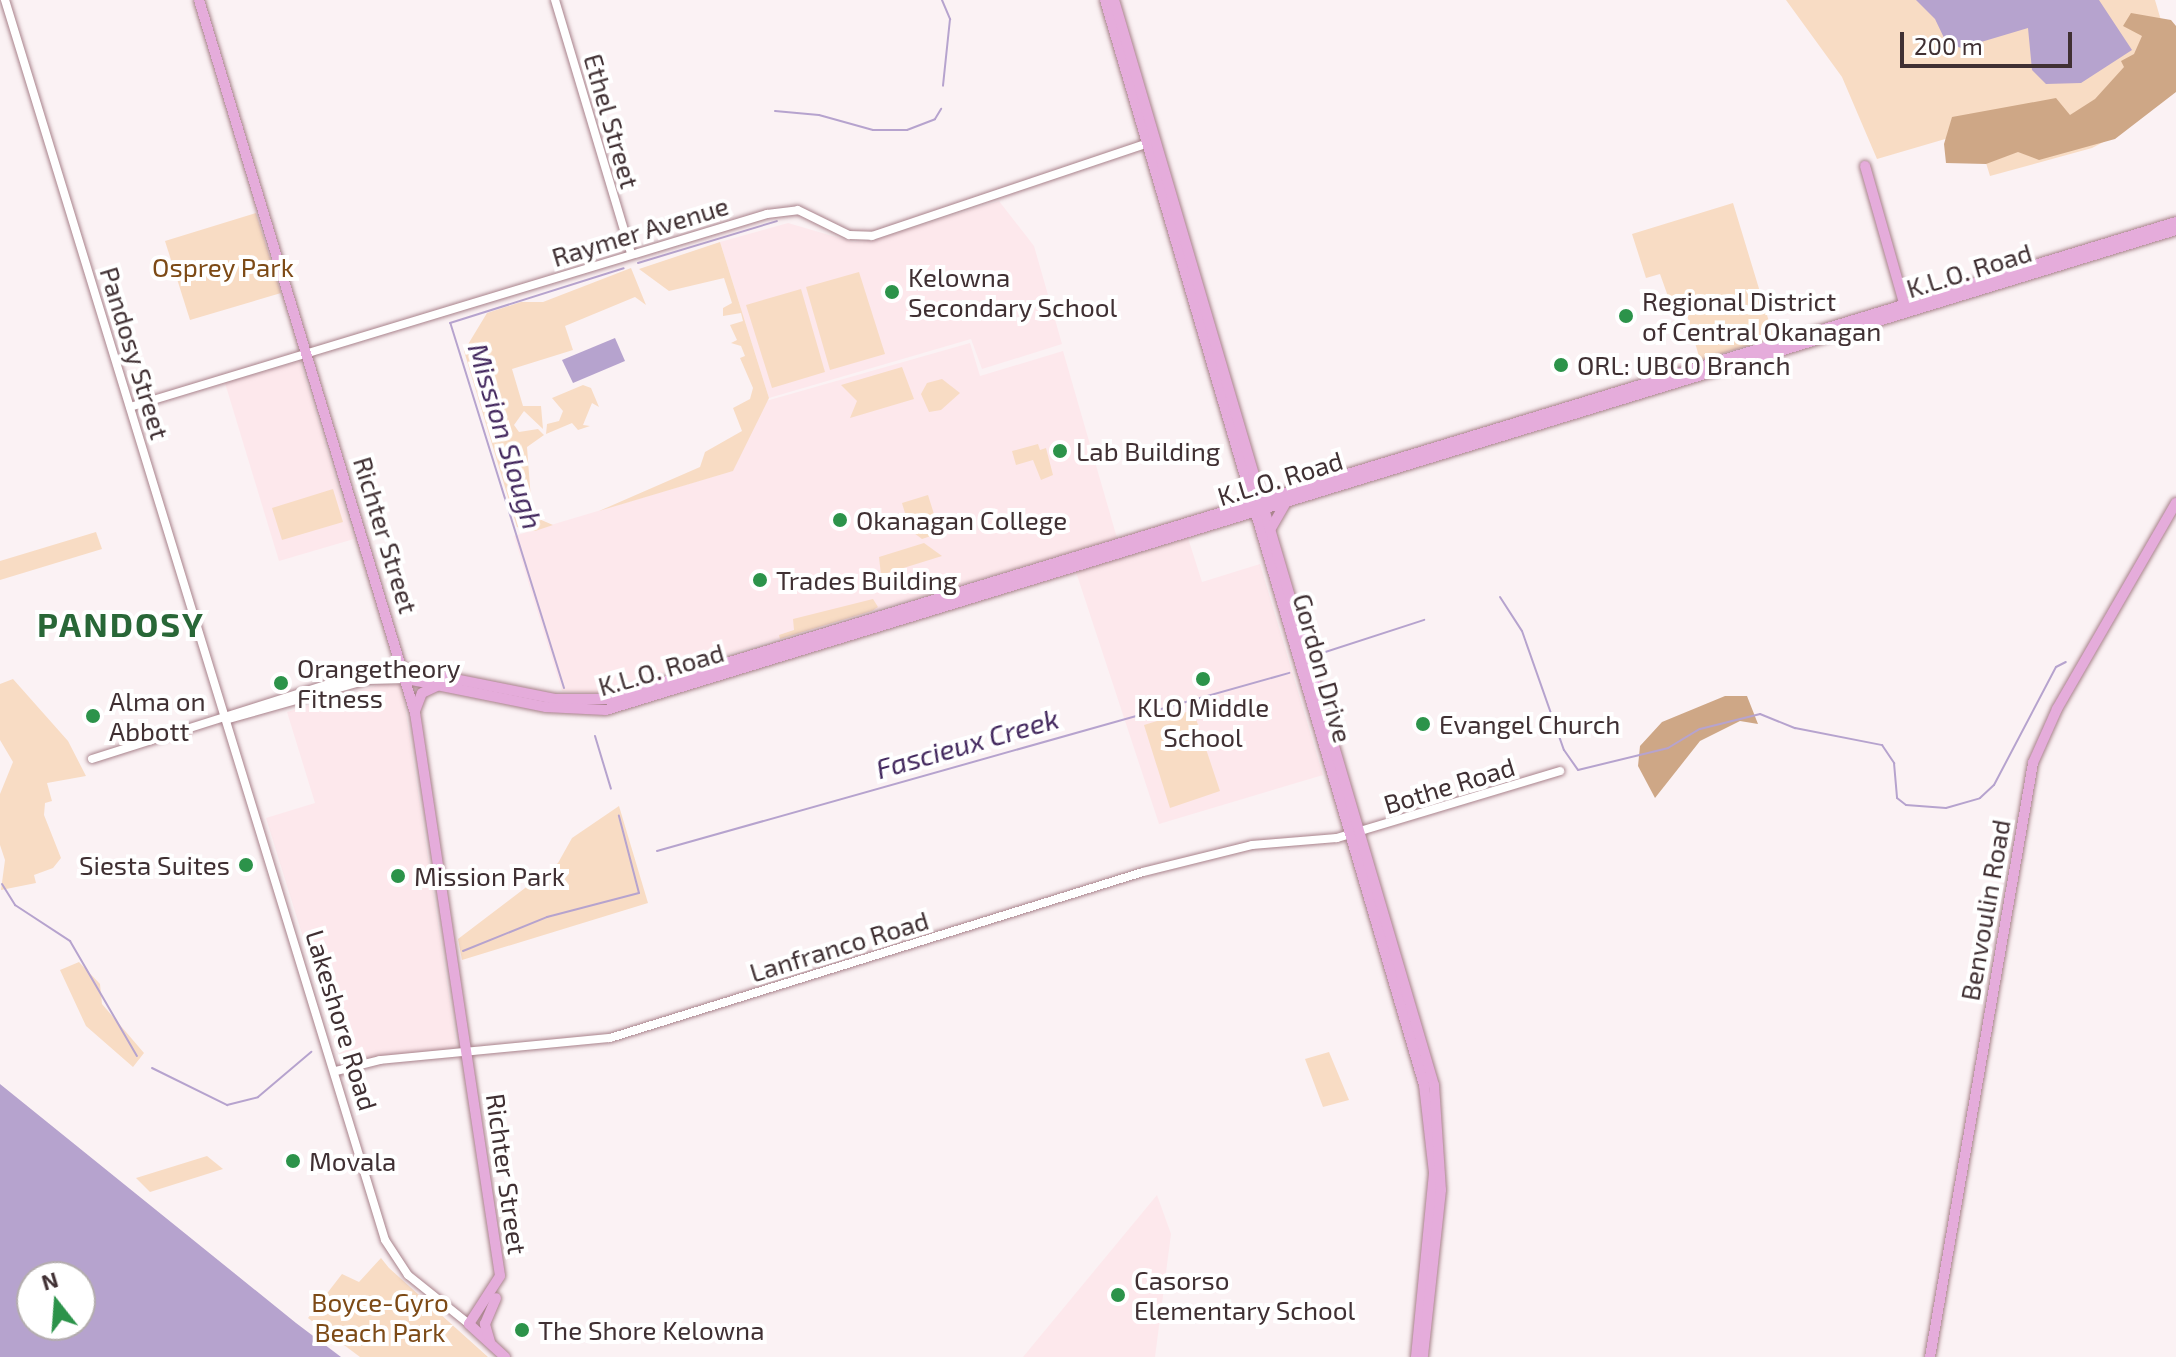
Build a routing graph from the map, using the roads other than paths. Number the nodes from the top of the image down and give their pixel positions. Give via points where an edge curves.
1 (5, 0) edge
2 (199, 0) edge
3 (555, 0) edge
4 (1105, 0) edge
5 (1114, 0) edge
6 (1152, 142) junction
7 (1865, 166) dead end
8 (2176, 222) edge
9 (2176, 230) edge
10 (631, 254) junction
11 (1905, 308) junction
12 (308, 352) junction
13 (130, 407) junction
14 (1249, 475) junction
15 (1287, 494) junction
16 (2176, 503) edge
17 (1257, 504) junction
18 (1230, 512) junction
19 (1265, 531) junction
20 (406, 674) junction
21 (442, 685) junction
22 (415, 713) junction
23 (224, 719) junction
24 (92, 759) dead end
25 (1560, 771) dead end
26 (1354, 833) junction
27 (467, 1053) junction
28 (336, 1071) junction
29 (500, 1276) junction
30 (469, 1324) junction
31 (491, 1345) junction
32 (505, 1357) edge
33 (1416, 1357) edge
34 (1423, 1357) edge
35 (1930, 1357) edge

1 - 13 street, Pandosy Street
2 - 12 main road, Richter Street
3 - 10 street, Ethel Street
4 - 6 main road, Gordon Drive
5 - 6 main road, Gordon Drive
6 - 10 street, Raymer Avenue via 872,236 849,235 798,210 767,214
6 - 14 main road, Gordon Drive
7 - 11 main road
8 - 11 main road, K.L.O. Road
9 - 11 main road, K.L.O. Road
10 - 12 street, Raymer Avenue
11 - 15 main road, K.L.O. Road
12 - 13 street, Raymer Avenue
12 - 20 main road, Richter Street
13 - 23 street, Pandosy Street
14 - 15 main road
14 - 17 main road, Gordon Drive
14 - 18 main road
15 - 17 main road, K.L.O. Road
15 - 19 main road
16 - 35 main road, Benvoulin Road via 2057,709 2033,763
17 - 18 main road, K.L.O. Road
17 - 19 main road, Gordon Drive
18 - 19 main road
18 - 20 main road, K.L.O. Road via 605,700 553,699
18 - 21 main road, K.L.O. Road via 606,710 546,707
19 - 26 main road, Gordon Drive
20 - 21 main road, K.L.O. Road
20 - 22 main road, Richter Street
20 - 23 street, K.L.O. Road
21 - 22 main road via 422,693
22 - 27 main road, Richter Street
23 - 24 street, K.L.O. Road
23 - 28 street, Lakeshore Road
25 - 26 street, Bothe Road
26 - 27 street, Lanfranco Road via 1252,845 1143,872 610,1038
26 - 33 main road, Gordon Drive via 1424,1085 1433,1144
26 - 34 main road, Gordon Drive via 1434,1085 1442,1142
27 - 28 street, Lanfranco Road via 380,1060
27 - 29 main road, Richter Street
28 - 30 street, Lakeshore Road via 389,1251 408,1275
29 - 30 main road, Richter Street
29 - 31 main road via 485,1324
30 - 31 main road
31 - 32 main road

